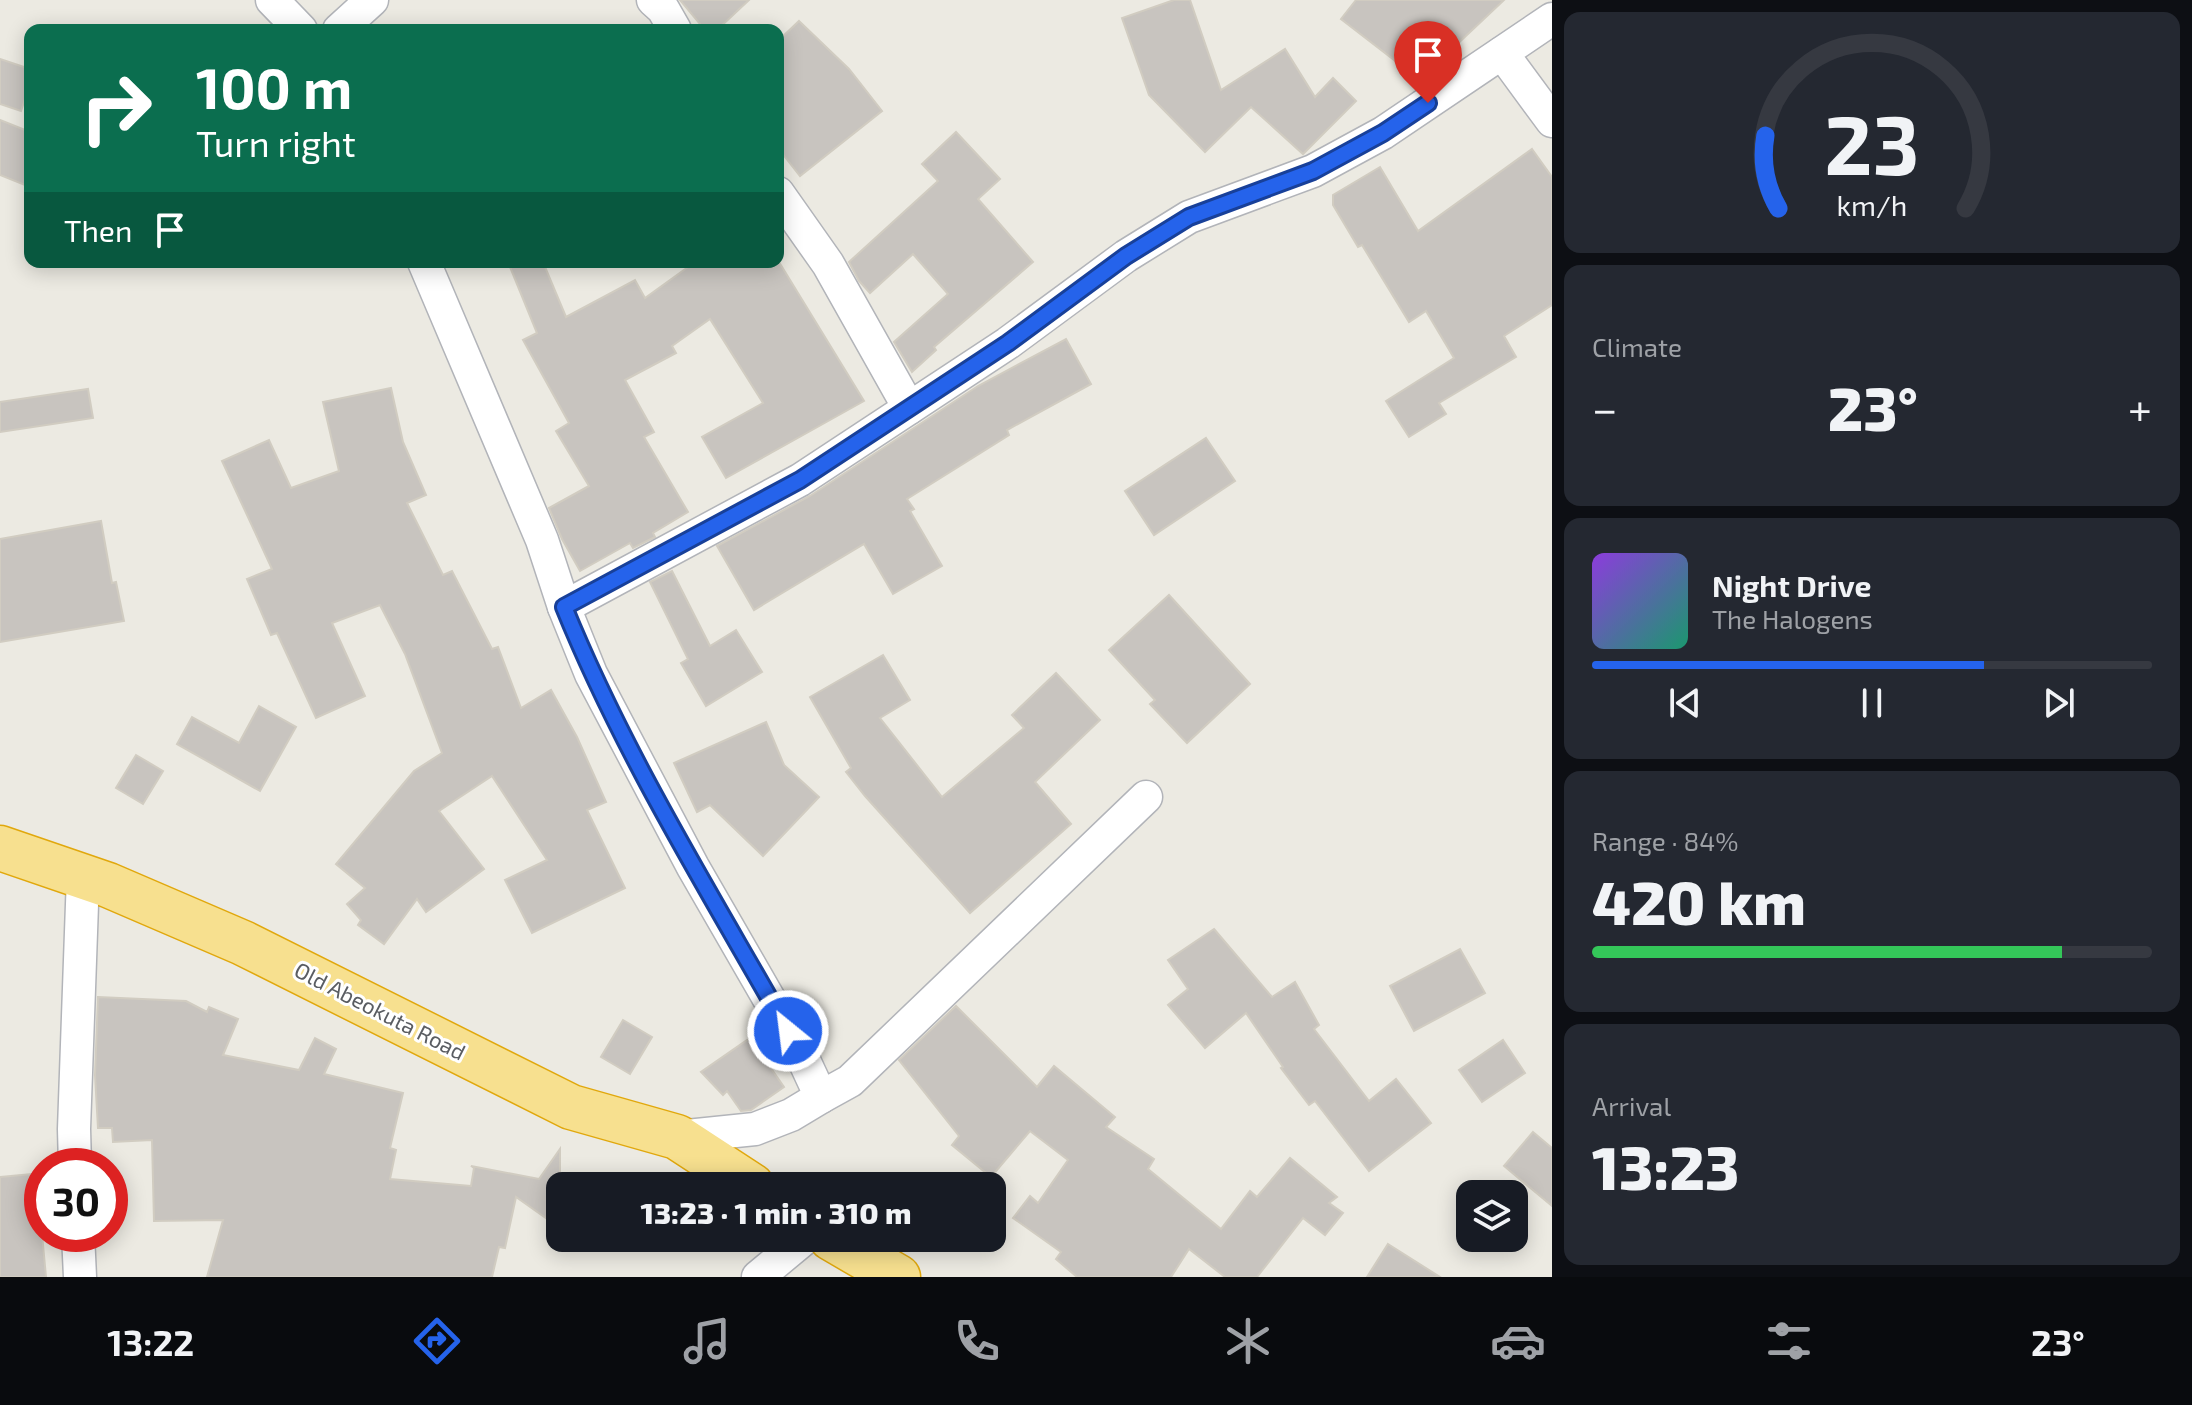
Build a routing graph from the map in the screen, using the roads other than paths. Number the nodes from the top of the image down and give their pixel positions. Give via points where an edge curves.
1 (272, 0) edge
2 (372, 0) edge
3 (653, 0) edge
4 (1552, 19) edge
5 (295, 24) edge
6 (346, 24) edge
7 (672, 24) edge
8 (1502, 53) junction
9 (1552, 121) edge
10 (784, 202) edge
11 (427, 268) edge
12 (909, 408) junction
13 (564, 607) junction
14 (1146, 797) dead end
15 (0, 848) edge
16 (83, 876) junction
17 (821, 1097) junction
18 (677, 1137) junction
19 (75, 1148) edge
20 (731, 1172) edge
21 (79, 1252) edge
22 (788, 1252) edge
23 (855, 1252) edge
24 (80, 1277) edge
25 (758, 1277) edge
26 (898, 1277) edge

1 - 5 street
2 - 6 street
3 - 7 street
4 - 8 street
8 - 9 street
8 - 12 street via 1383,133 1313,171 1189,217
10 - 12 street via 828,264
11 - 13 street via 542,540
12 - 13 street via 800,480
13 - 17 street via 591,674
14 - 17 street via 850,1081
15 - 16 highway, Old Abeokuta Road
16 - 18 highway, Old Abeokuta Road via 243,943 571,1107
16 - 19 street
17 - 18 street via 755,1129
18 - 20 highway, Old Abeokuta Road
21 - 24 street
22 - 25 street
23 - 26 highway

